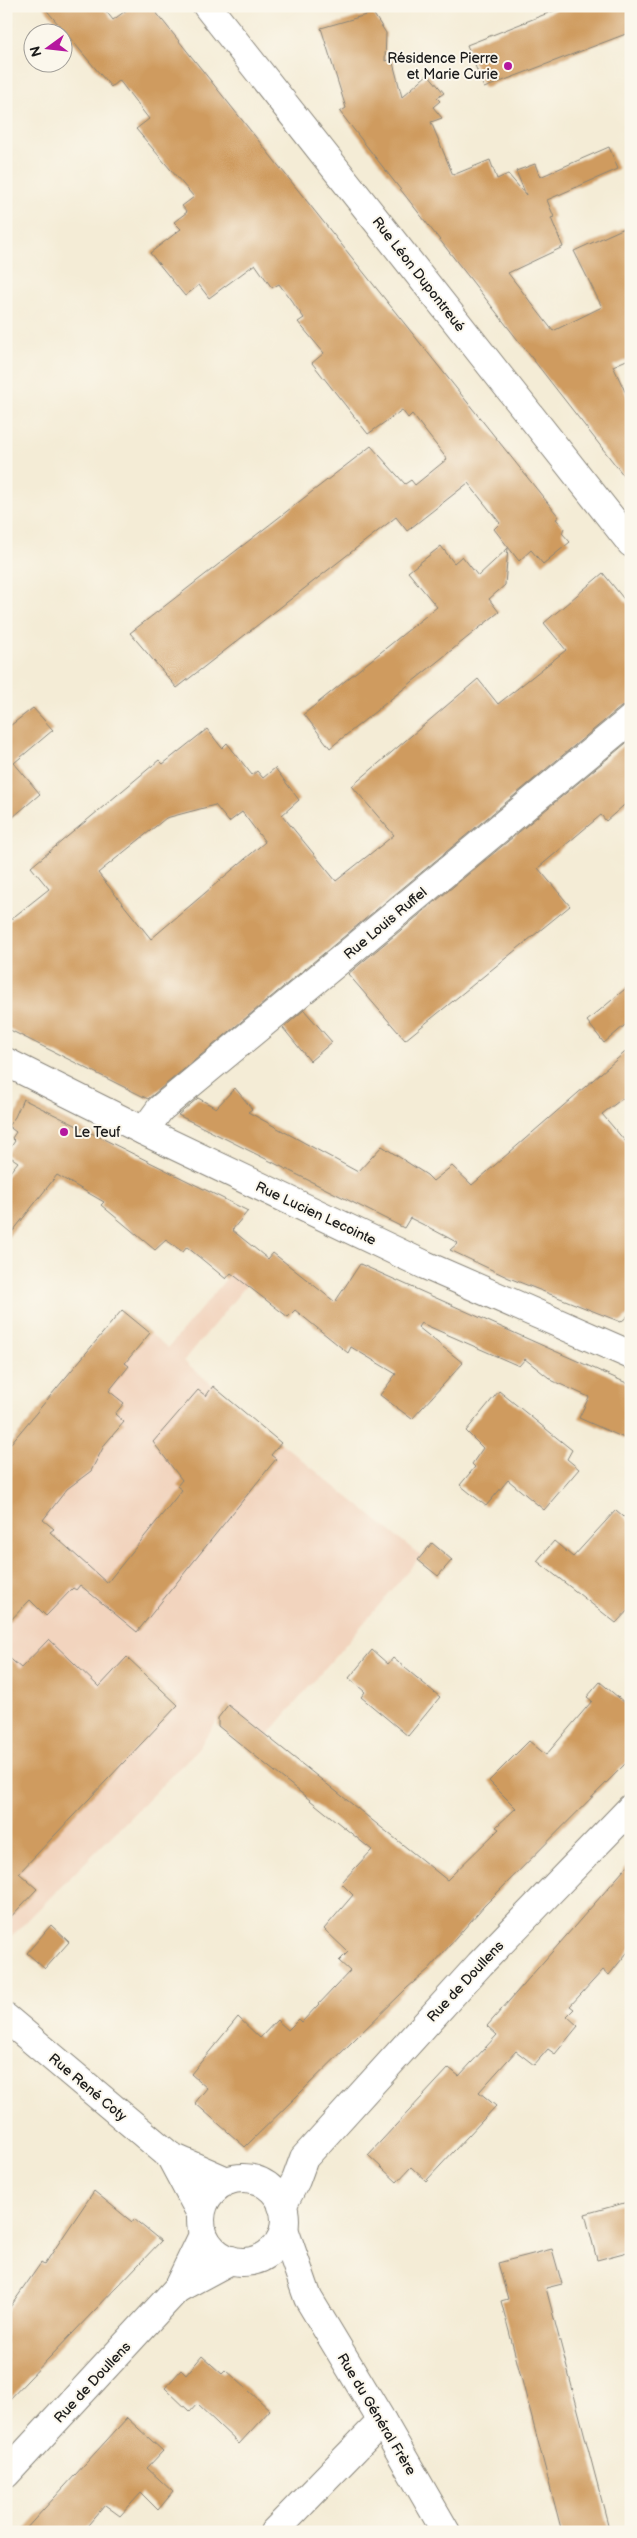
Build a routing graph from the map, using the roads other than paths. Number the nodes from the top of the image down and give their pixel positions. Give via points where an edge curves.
1 (207, 6) edge
2 (631, 543) edge
3 (631, 719) edge
4 (6, 1062) edge
5 (144, 1131) junction
6 (631, 1355) edge
7 (631, 1808) edge
8 (6, 2018) edge
9 (170, 2156) junction
10 (304, 2158) junction
11 (227, 2180) junction
12 (262, 2182) junction
13 (283, 2217) junction
14 (202, 2224) junction
15 (243, 2260) junction
16 (177, 2289) junction
17 (308, 2298) junction
18 (382, 2421) junction
19 (6, 2474) edge
20 (274, 2532) edge
21 (446, 2532) edge

1 - 2 street, Rue Léon Dupontreué
3 - 5 street, Rue Louis Ruffel via 160,1108
4 - 5 street, Rue Lucien Lecointe
5 - 6 street, Rue Lucien Lecointe via 425,1265
7 - 10 street, Rue de Doullens via 480,1964
8 - 9 street, Rue René Coty
9 - 11 street, Rue René Coty
9 - 14 street, Rue René Coty
10 - 12 street, Rue de Doullens
10 - 13 street, Rue de Doullens
11 - 12 street via 245,2178
11 - 14 street via 206,2200
12 - 13 street via 273,2190
13 - 15 street via 278,2242 268,2253
13 - 17 street, Rue du Général Frère
14 - 15 street via 210,2246 219,2255
14 - 16 street, Rue de Doullens
15 - 16 street, Rue de Doullens
15 - 17 street, Rue du Général Frère via 281,2275
16 - 19 street, Rue de Doullens
17 - 18 street, Rue du Général Frère
18 - 20 street
18 - 21 street, Rue du Général Frère

